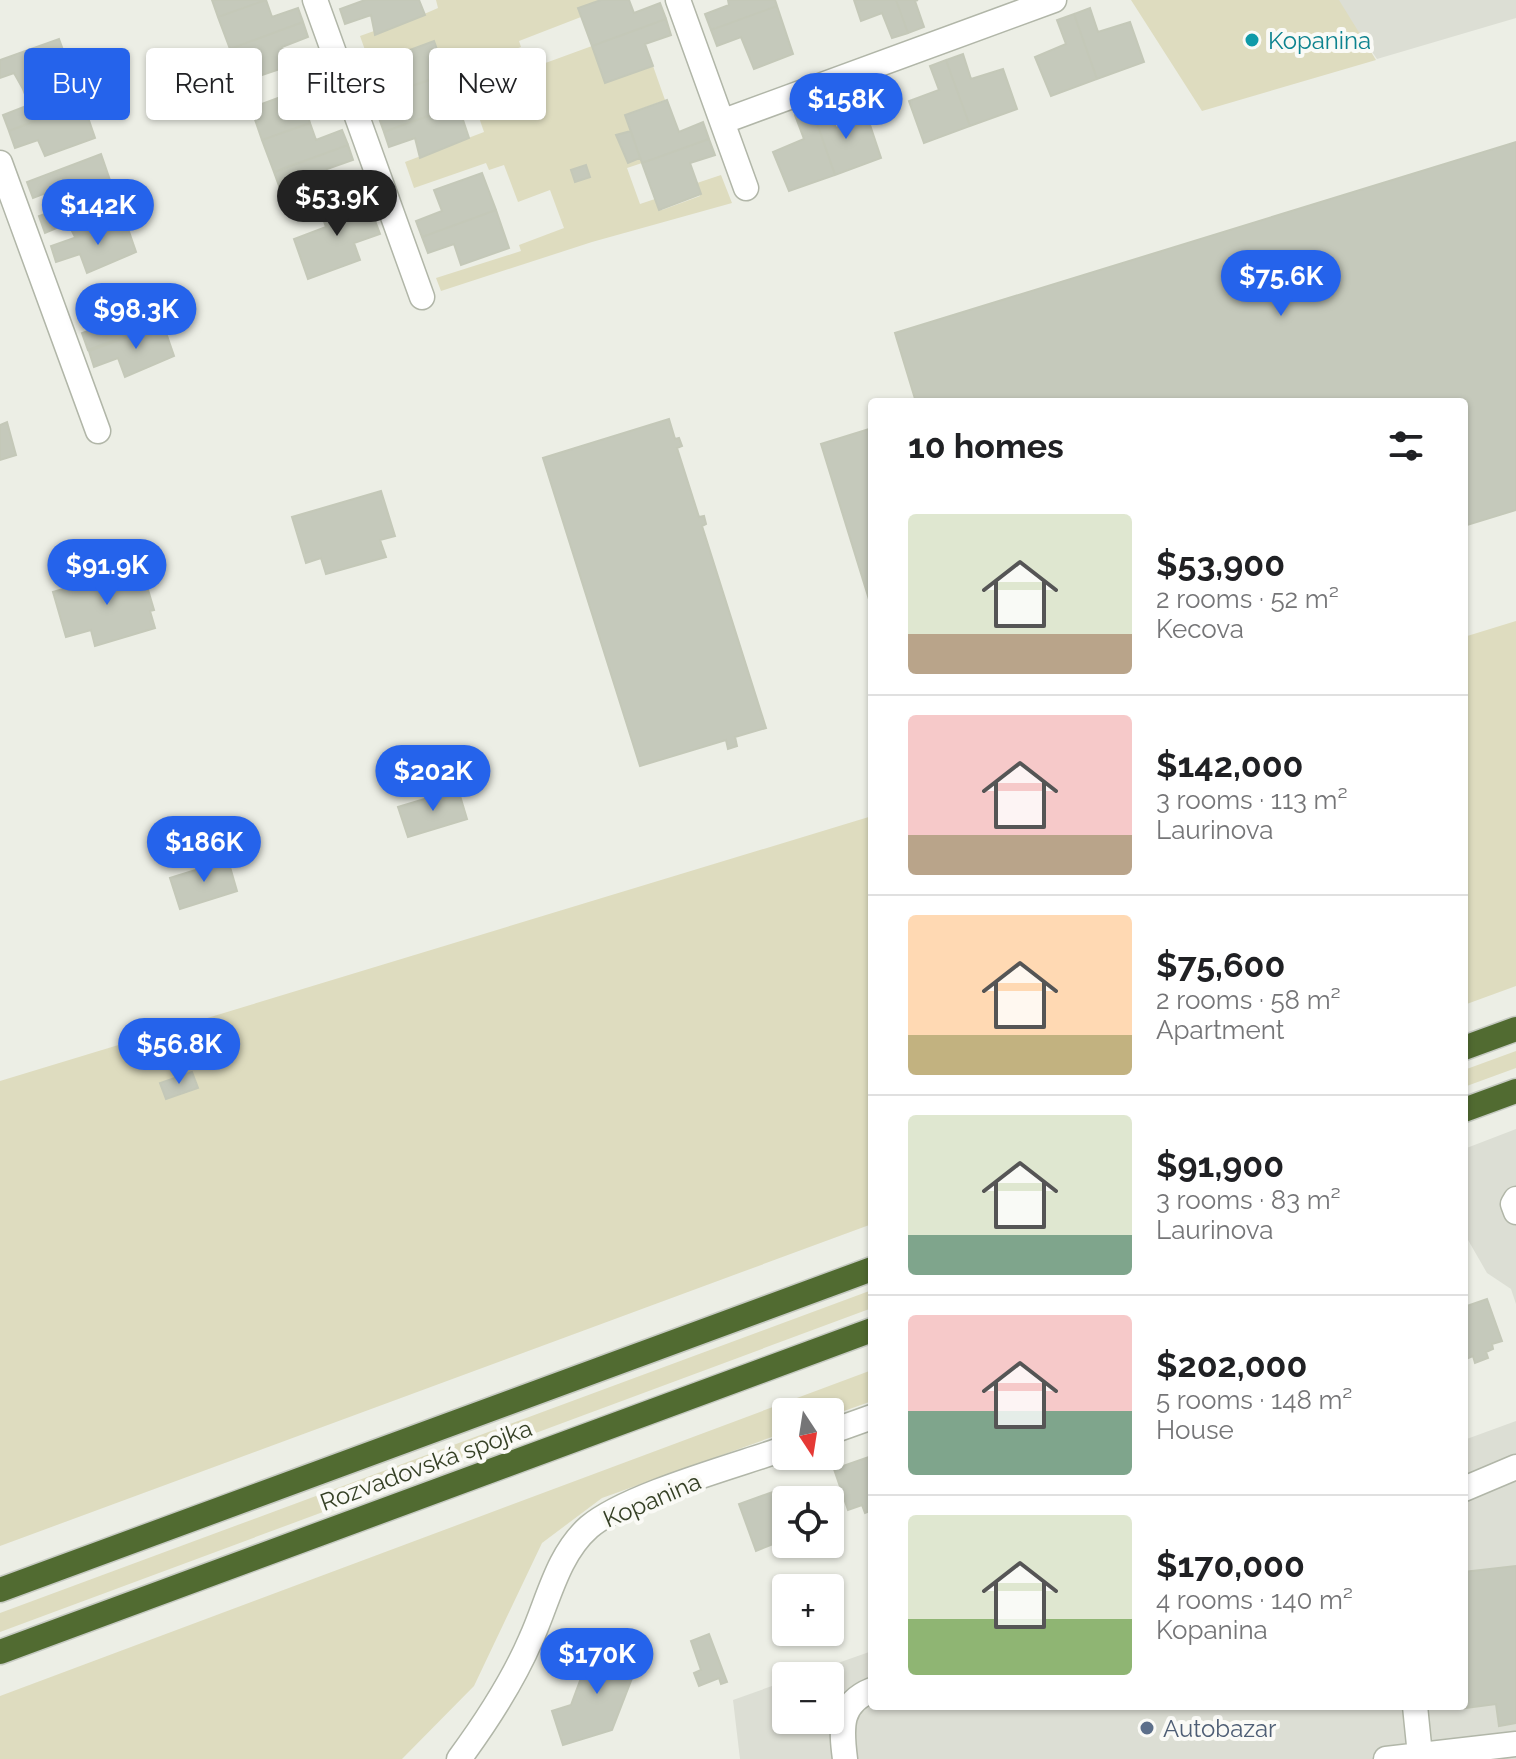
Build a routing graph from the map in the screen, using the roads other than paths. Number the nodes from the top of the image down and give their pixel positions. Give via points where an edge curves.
1 (315, 0) edge
2 (678, 0) edge
3 (1054, 0) edge
4 (724, 121) junction
5 (0, 163) edge
6 (746, 188) dead end
7 (422, 297) dead end
8 (98, 431) dead end
9 (1516, 1029) edge
10 (1468, 1047) edge
11 (1516, 1091) edge
12 (1468, 1109) edge
13 (1516, 1199) edge
14 (1516, 1212) edge
15 (868, 1270) edge
16 (868, 1331) edge
17 (868, 1418) edge
18 (844, 1427) edge
19 (772, 1453) edge
20 (1516, 1467) edge
21 (1468, 1487) edge
22 (0, 1590) edge
23 (0, 1652) edge
24 (868, 1693) edge
25 (1415, 1710) edge
26 (1516, 1744) edge
27 (1420, 1755) junction
28 (459, 1759) edge
29 (845, 1759) edge
30 (1386, 1759) edge

1 - 7 street
2 - 4 street
3 - 4 street
4 - 6 street
5 - 8 street
9 - 10 highway
11 - 12 highway
13 - 14 street
15 - 22 highway, Rozvadovská spojka
16 - 23 highway, Rozvadovská spojka
17 - 18 street
19 - 28 street, Kopanina via 618,1509 589,1527 568,1551 498,1707
20 - 21 street
24 - 29 street via 844,1715
25 - 27 street
26 - 27 street
27 - 30 street

